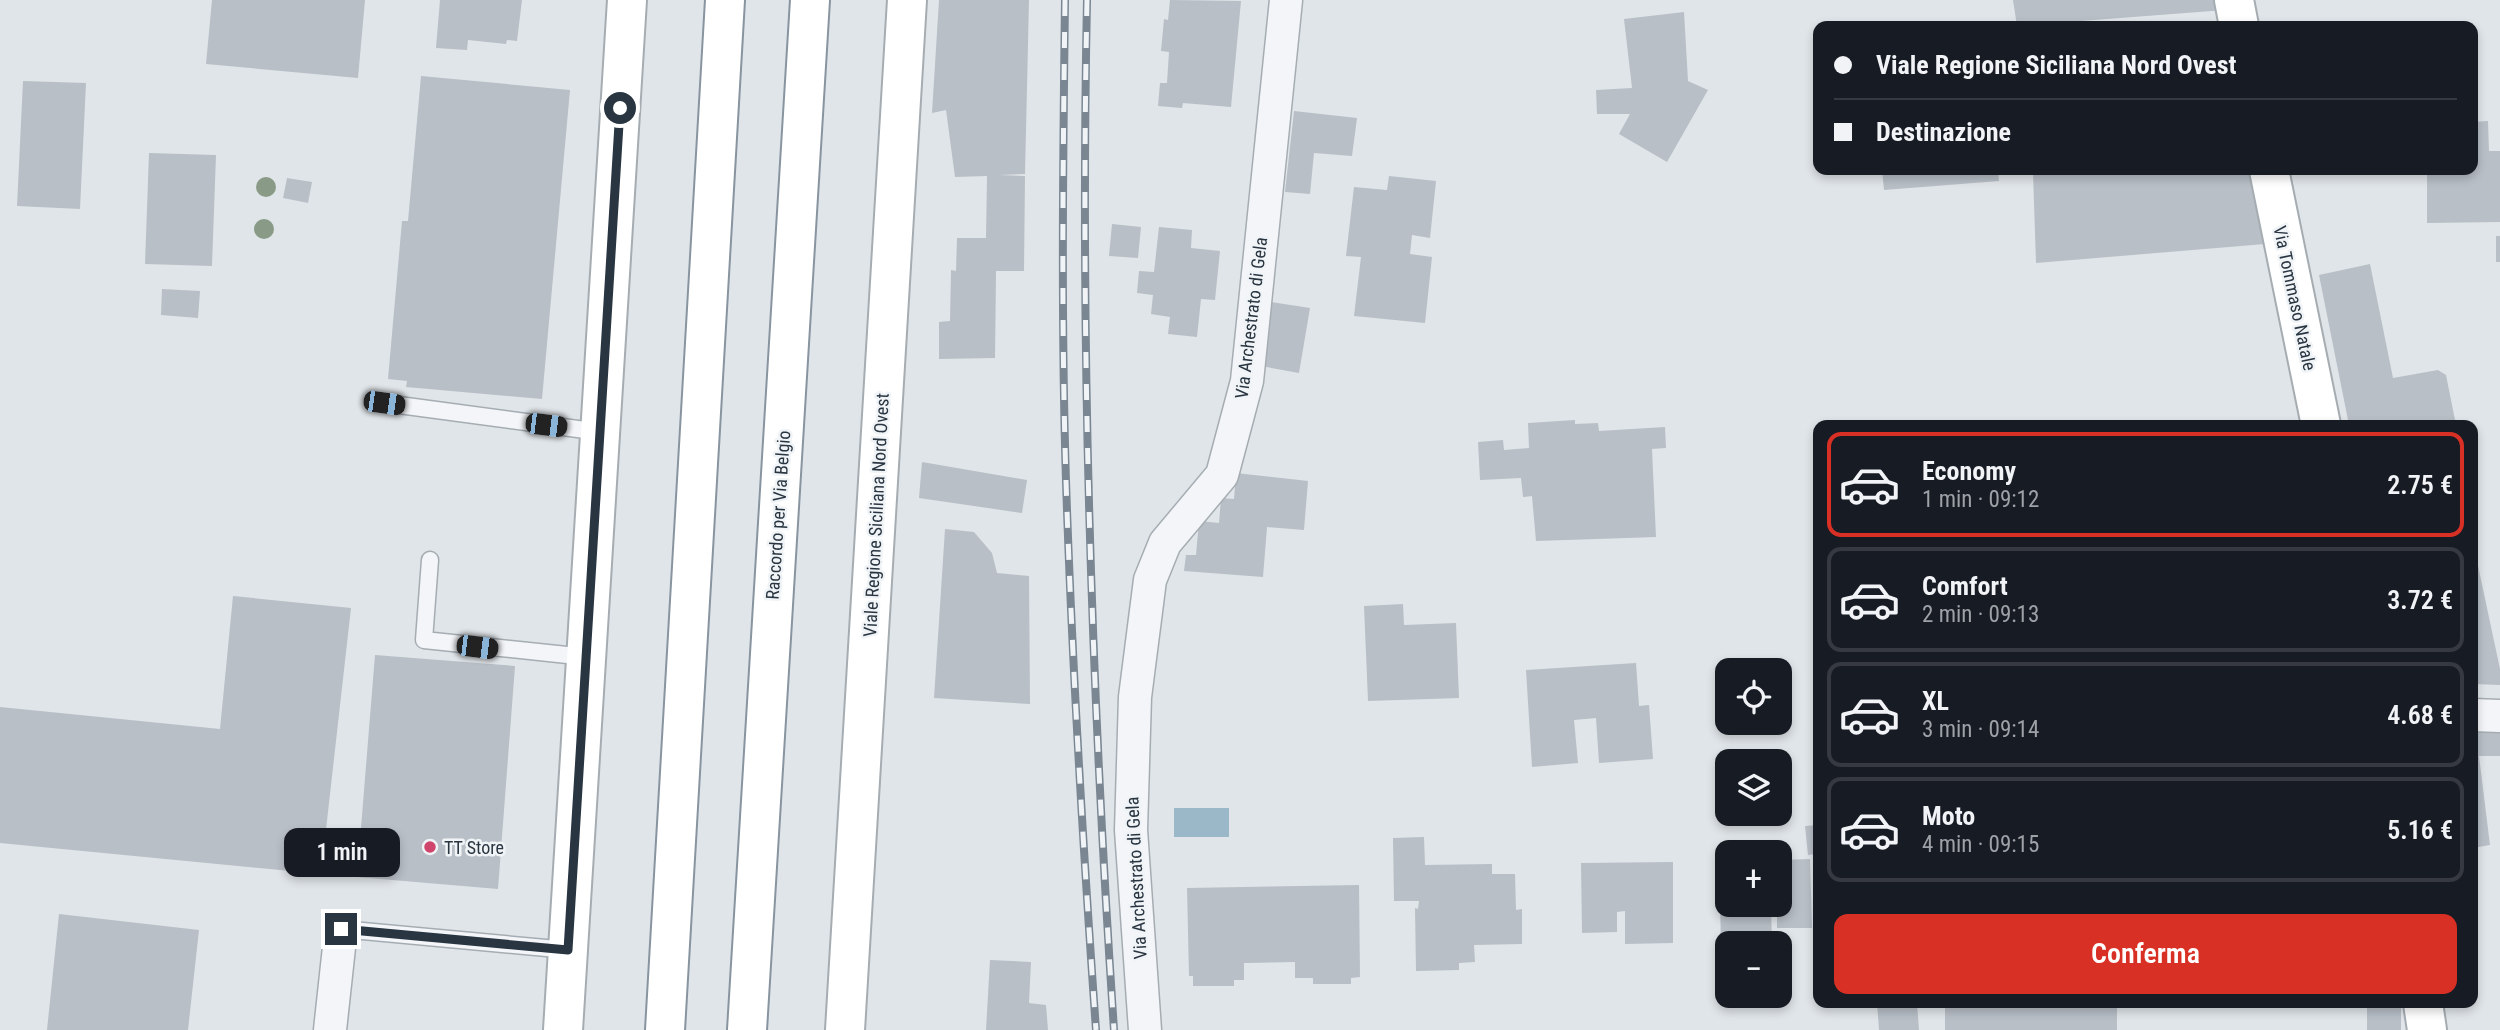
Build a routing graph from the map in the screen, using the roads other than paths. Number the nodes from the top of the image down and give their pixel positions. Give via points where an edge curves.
1 (627, 0) edge
2 (725, 0) edge
3 (810, 0) edge
4 (907, 0) edge
5 (1286, 0) edge
6 (2234, 0) edge
7 (2238, 21) edge
8 (2270, 175) edge
9 (384, 403) dead end
10 (2320, 420) edge
11 (600, 432) junction
12 (430, 560) dead end
13 (586, 657) junction
14 (2478, 715) edge
15 (2500, 716) edge
16 (341, 929) joint
17 (568, 950) junction
18 (2424, 1008) edge
19 (330, 1030) edge
20 (563, 1030) edge
21 (665, 1030) edge
22 (747, 1030) edge
23 (845, 1030) edge
24 (1145, 1030) edge
25 (2427, 1030) edge

1 - 11 main road
2 - 21 main road
3 - 22 main road, Raccordo per Via Belgio
4 - 23 main road, Viale Regione Siciliana Nord Ovest
5 - 24 street, Via Archestrato di Gela via 1247,381 1222,475 1165,542 1150,580 1135,697 1130,830
6 - 7 main road
8 - 10 main road, Via Tommaso Natale
9 - 11 lane
11 - 13 main road
12 - 13 lane via 424,640
13 - 17 main road
14 - 15 street
16 - 17 lane
16 - 19 street
17 - 20 main road
18 - 25 main road

